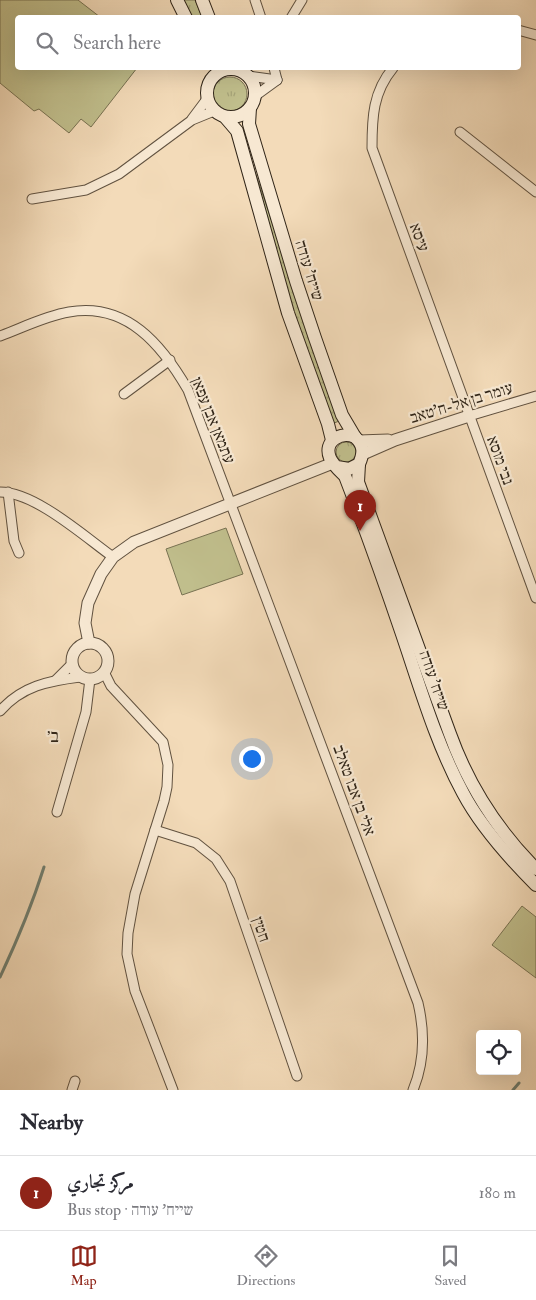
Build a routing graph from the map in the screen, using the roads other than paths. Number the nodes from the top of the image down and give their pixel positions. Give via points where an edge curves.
1 (177, 0) edge
2 (202, 0) edge
3 (255, 0) edge
4 (302, 0) edge
5 (184, 15) edge
6 (208, 15) edge
7 (260, 15) edge
8 (293, 15) edge
9 (521, 31) edge
10 (536, 35) edge
11 (275, 70) edge
12 (391, 70) edge
13 (213, 71) edge
14 (241, 71) edge
15 (277, 80) junction
16 (207, 99) junction
17 (252, 102) junction
18 (220, 114) junction
19 (192, 120) junction
20 (460, 132) dead end
21 (536, 192) edge
22 (32, 199) dead end
23 (0, 336) edge
24 (170, 360) junction
25 (124, 394) dead end
26 (535, 397) edge
27 (469, 416) junction
28 (357, 439) junction
29 (395, 440) junction
30 (333, 455) junction
31 (361, 459) junction
32 (4, 492) edge
33 (231, 504) junction
34 (20, 553) dead end
35 (113, 557) junction
36 (534, 588) edge
37 (536, 598) edge
38 (89, 644) junction
39 (72, 664) junction
40 (92, 676) junction
41 (56, 680) junction
42 (0, 711) edge
43 (57, 812) dead end
44 (155, 830) junction
45 (536, 868) edge
46 (536, 885) edge
47 (297, 1076) dead end
48 (173, 1090) edge
49 (413, 1090) edge

1 - 5 main road
2 - 6 main road
3 - 7 street
4 - 8 street
9 - 10 street
11 - 15 street
12 - 27 street, עיסא via 377,95 372,148
13 - 16 main road
14 - 15 street
14 - 17 main road via 252,82
15 - 17 street
16 - 18 main road
16 - 19 street
17 - 18 main road via 239,116
17 - 28 main road, שייח' עודה via 250,124 299,289 342,415
18 - 19 street
18 - 30 main road, שייח' עודה via 237,131 288,313 328,424
19 - 22 street via 115,176 86,190
20 - 21 street
23 - 24 street, עתמאן אבן עפאן via 69,312 107,313 143,332
24 - 25 street
24 - 33 street, עתמאן אבן עפאן via 188,390
26 - 27 street, עומר בן אל-ח'טאב
27 - 29 street, עומר בן אל-ח'טאב
27 - 36 street, נבי מוסא
28 - 29 street, עומר בן אל-ח'טאב
28 - 30 main road via 344,434 338,436
28 - 31 main road via 362,447
29 - 31 street, עומר בן אל-ח'טאב
30 - 31 main road via 349,468
30 - 33 street via 315,471
30 - 46 main road, שייח' עודה via 354,498 445,756 479,819
31 - 45 main road, שייח' עודה via 358,482 458,756 498,824
32 - 34 street via 14,541
32 - 35 street via 42,506
33 - 35 street via 134,542
33 - 49 street, אלי בן אבו טאלב via 418,1003 423,1049 419,1077
35 - 38 street via 88,603 85,623
36 - 37 street, נבי מוסא
38 - 39 street via 74,652
38 - 40 street via 100,647 107,661
39 - 40 street via 74,670
39 - 41 street
40 - 41 street
40 - 43 street via 86,712
40 - 44 street via 111,686 163,742 168,765 167,788
41 - 42 street via 26,690
44 - 47 street, חטין via 196,843 216,859 230,881
44 - 48 street via 135,894 127,954 135,992

